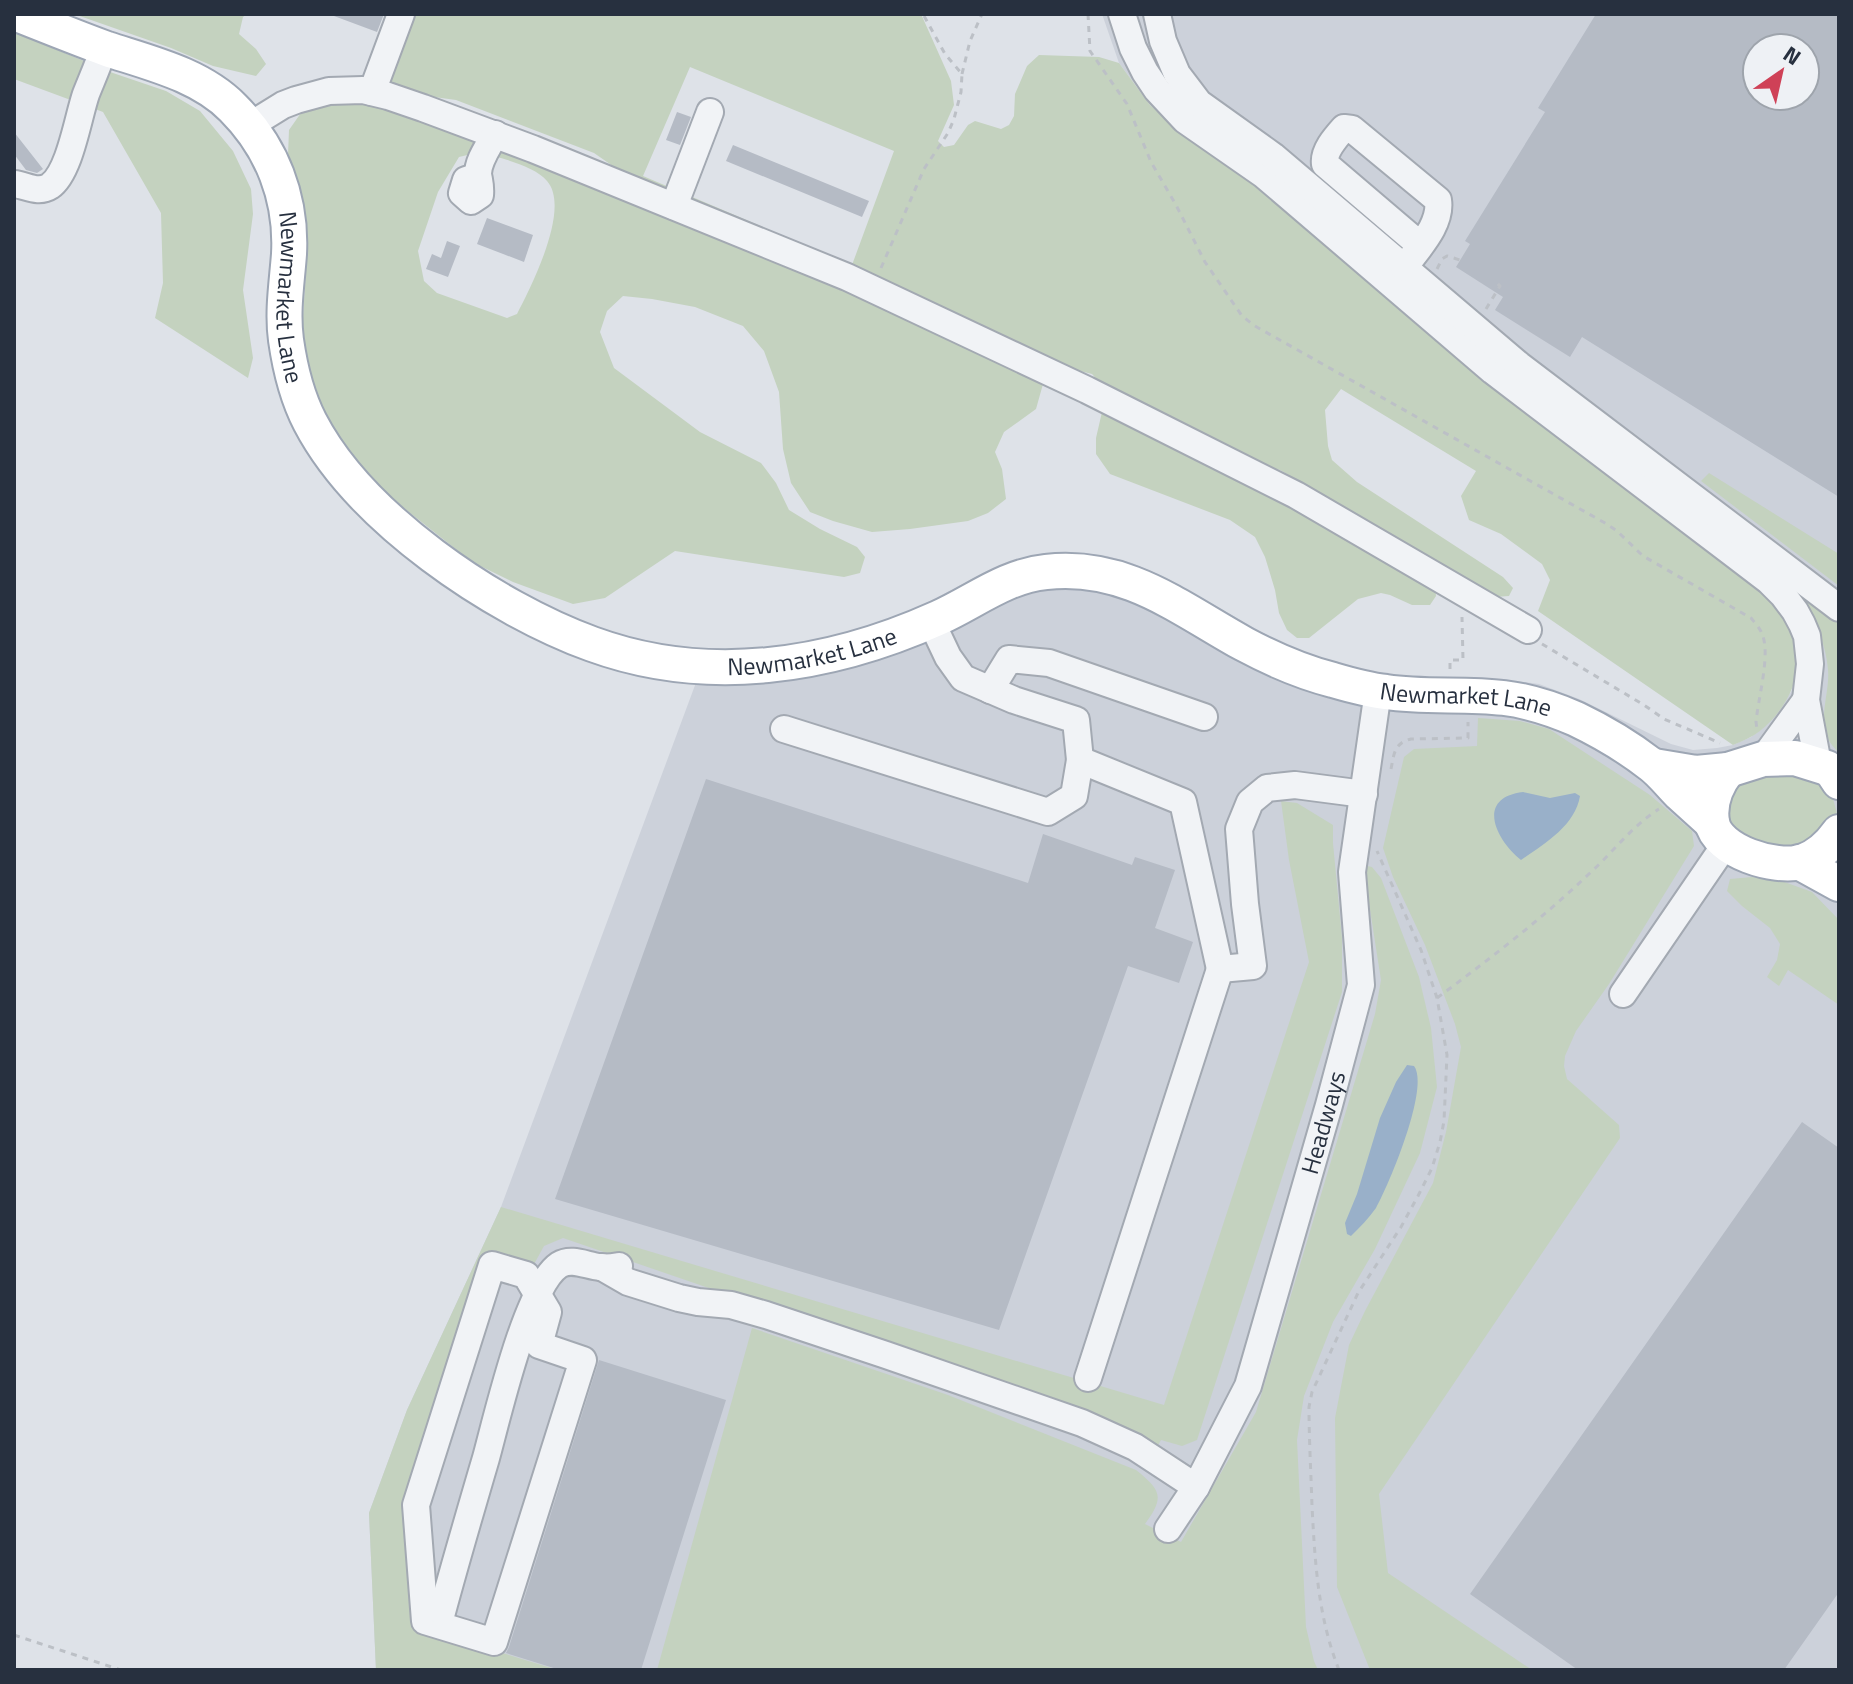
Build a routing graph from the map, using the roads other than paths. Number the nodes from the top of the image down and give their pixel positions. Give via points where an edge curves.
1 (17, 14) edge
2 (401, 14) edge
3 (1122, 14) edge
4 (1157, 14) edge
5 (104, 48) junction
6 (372, 92) junction
7 (710, 112) dead end
8 (249, 126) junction
9 (495, 134) junction
10 (478, 176) dead end
11 (14, 184) edge
12 (674, 206) junction
13 (1420, 245) junction
14 (1404, 268) junction
15 (1839, 608) edge
16 (931, 621) junction
17 (1528, 630) road end
18 (986, 688) junction
19 (1378, 691) junction
20 (1806, 700) junction
21 (1204, 717) dead end
22 (784, 729) dead end
23 (1761, 748) junction
24 (1729, 759) junction
25 (1080, 760) junction
26 (1654, 766) junction
27 (1832, 774) edge
28 (1364, 794) junction
29 (1839, 832) edge
30 (1720, 833) junction
31 (1799, 862) junction
32 (1839, 884) edge
33 (1220, 969) junction
34 (1623, 994) dead end
35 (537, 1294) junction
36 (1088, 1378) dead end
37 (1196, 1487) junction
38 (1168, 1529) dead end
39 (442, 1612) dead end

1 - 5 main road, Newmarket Lane
2 - 6 street
3 - 20 street via 1145,72 1185,120 1256,169 1493,371 1783,595 1807,636
4 - 14 street via 1177,74 1199,103 1273,156
5 - 8 main road, Newmarket Lane via 211,90
5 - 11 street via 57,177 38,190
6 - 8 street via 313,95 283,105
6 - 9 street
7 - 12 street
8 - 16 main road, Newmarket Lane via 284,193 290,232 286,341 308,419 350,480 440,561 562,632 596,646 678,665 744,668 814,659
9 - 10 street
9 - 12 street
12 - 17 street via 883,294 1248,470
13 - 13 street via 1325,164 1326,153 1344,128 1352,129 1438,200 1438,215
13 - 14 street
14 - 15 street via 1519,365
16 - 18 street via 963,678
16 - 19 main road, Newmarket Lane via 1022,576 1095,572 1160,595 1290,666
18 - 21 street via 1009,659 1018,658 1049,663
18 - 25 street via 1076,720
19 - 26 main road, Newmarket Lane via 1489,697 1555,710
19 - 28 street, Headways
20 - 23 street
20 - 27 street
22 - 25 street via 1048,812 1074,796
23 - 24 main road, Newmarket Lane
23 - 27 main road, Newmarket Lane
24 - 26 main road, Newmarket Lane via 1696,773
24 - 30 main road via 1712,803
25 - 33 street via 1183,802
26 - 30 main road, Newmarket Lane
28 - 33 street via 1295,785 1267,788 1250,802 1239,829 1253,966
28 - 37 street, Headways via 1352,872 1361,985 1248,1386
29 - 31 main road via 1822,852
30 - 31 main road, Newmarket Lane via 1756,858
30 - 34 street
31 - 32 main road, Newmarket Lane
33 - 36 street
35 - 35 street via 548,1312 539,1345 583,1360 494,1642 425,1621 416,1505 492,1265 526,1275
35 - 37 street via 562,1262 602,1267 628,1282 679,1298 731,1305 1082,1423 1135,1447
35 - 39 street
37 - 38 street, Headways

